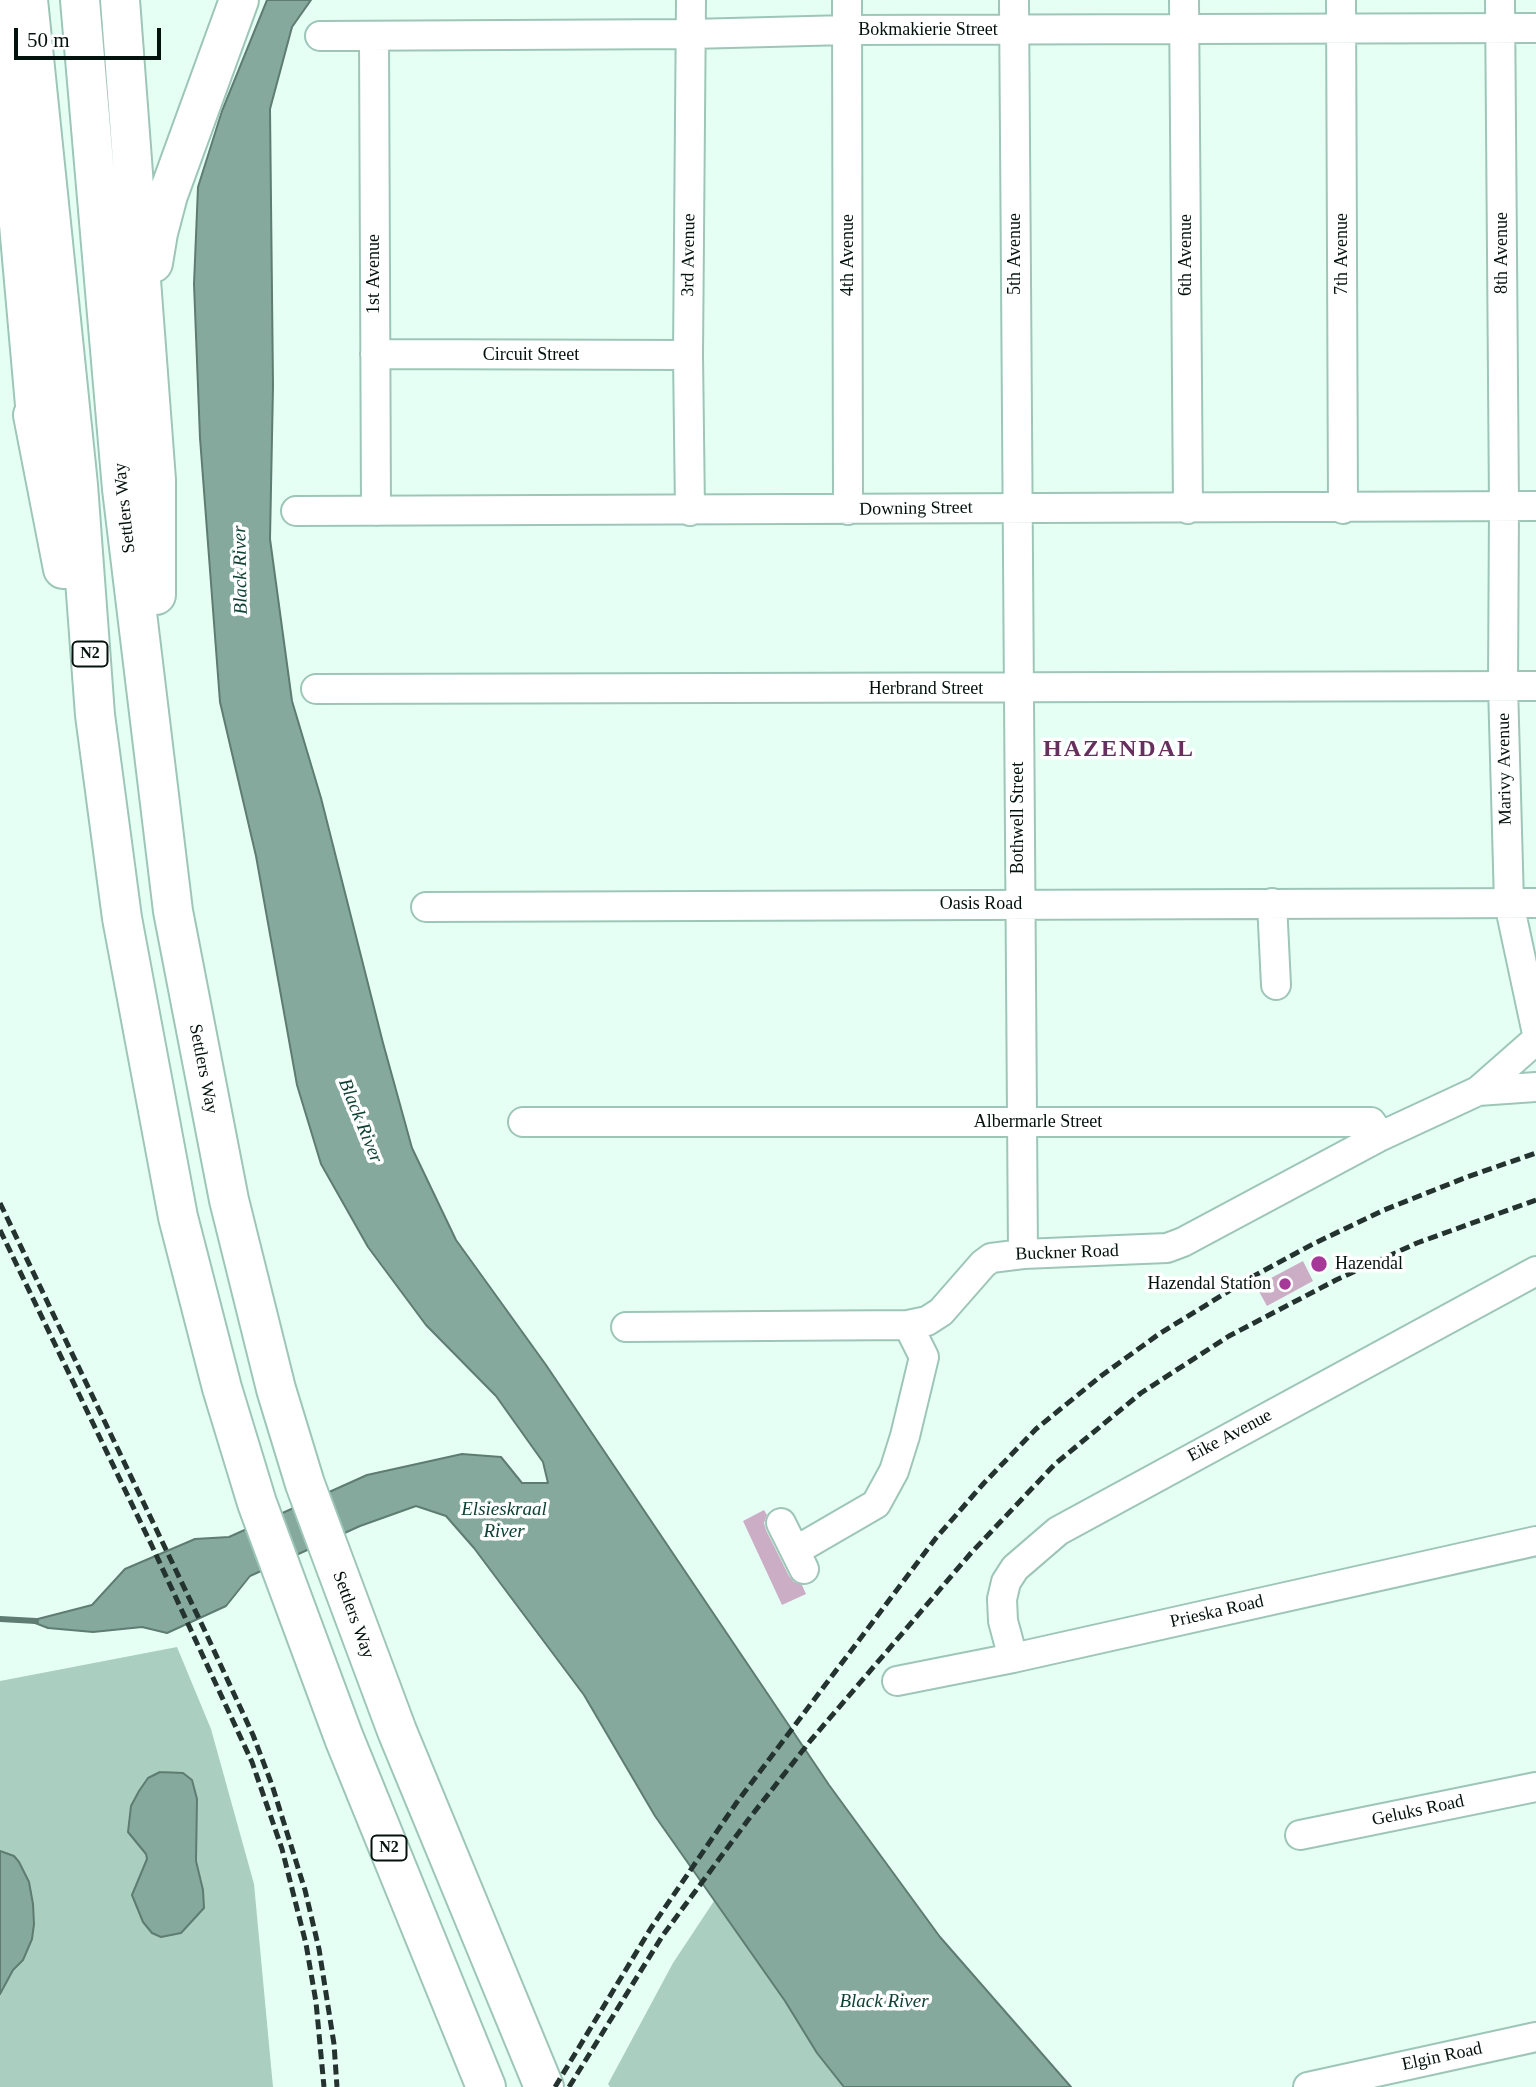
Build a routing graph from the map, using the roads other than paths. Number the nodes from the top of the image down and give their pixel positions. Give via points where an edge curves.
1 (28, 0) edge
2 (80, 0) edge
3 (120, 0) edge
4 (239, 0) edge
5 (691, 0) edge
6 (847, 0) edge
7 (1014, 0) edge
8 (1184, 0) edge
9 (1341, 0) edge
10 (1500, 0) edge
11 (0, 10) edge
12 (1501, 28) junction
13 (1536, 28) edge
14 (847, 30) junction
15 (1184, 30) junction
16 (1341, 30) junction
17 (1014, 31) junction
18 (691, 34) junction
19 (320, 36) dead end
20 (374, 37) junction
21 (0, 300) edge
22 (145, 335) junction
23 (375, 354) junction
24 (688, 355) junction
25 (38, 439) junction
26 (1504, 506) junction
27 (1536, 506) edge
28 (1016, 508) junction
29 (1188, 509) junction
30 (1343, 509) junction
31 (848, 510) junction
32 (296, 511) dead end
33 (376, 511) junction
34 (690, 511) junction
35 (1503, 686) junction
36 (1536, 686) edge
37 (1017, 688) junction
38 (316, 689) dead end
39 (149, 698) junction
40 (95, 715) junction
41 (1272, 903) junction
42 (1522, 903) edge
43 (1019, 904) junction
44 (426, 907) dead end
45 (1276, 985) dead end
46 (1536, 1029) edge
47 (1536, 1040) edge
48 (1536, 1087) edge
49 (1478, 1091) junction
50 (523, 1122) dead end
51 (1021, 1122) junction
52 (1381, 1136) junction
53 (1023, 1254) junction
54 (1536, 1271) edge
55 (908, 1325) junction
56 (626, 1327) dead end
57 (780, 1523) dead end
58 (1536, 1541) edge
59 (1013, 1658) junction
60 (897, 1681) dead end
61 (1536, 1787) edge
62 (1300, 1835) dead end
63 (1536, 2037) edge
64 (486, 2087) edge
65 (544, 2087) edge
66 (1308, 2087) edge

1 - 40 highway, N2 via 78,485
2 - 39 highway, Settlers Way via 122,489
3 - 22 highway
4 - 22 highway via 163,212
5 - 18 street, 3rd Avenue
6 - 14 street, 4th Avenue
7 - 17 street, 5th Avenue
8 - 15 street, 6th Avenue
9 - 16 street, 7th Avenue
10 - 12 street, 8th Avenue
11 - 25 highway
12 - 13 street, Bokmakierie Street
12 - 16 street, Bokmakierie Street
12 - 26 street, 8th Avenue
14 - 17 street, Bokmakierie Street
14 - 18 street, Bokmakierie Street
14 - 31 street, 4th Avenue
15 - 16 street, Bokmakierie Street
15 - 17 street, Bokmakierie Street
15 - 29 street, 6th Avenue
16 - 30 street, 7th Avenue
17 - 28 street, 5th Avenue
18 - 20 street, Bokmakierie Street
18 - 24 street, 3rd Avenue
19 - 20 street, Bokmakierie Street
20 - 23 street, 1st Avenue
21 - 25 highway
22 - 39 highway via 156,481 157,575
23 - 24 street, Circuit Street
23 - 33 street, 1st Avenue
24 - 34 street, 3rd Avenue
25 - 40 highway
26 - 27 street, Downing Street
26 - 30 street, Downing Street
26 - 35 street, Marivy Avenue
28 - 29 street, Downing Street
28 - 31 street, Downing Street
28 - 37 street, Bothwell Street
29 - 30 street, Downing Street
31 - 34 street, Downing Street
32 - 33 street, Downing Street
33 - 34 street, Downing Street
35 - 36 street, Herbrand Street
35 - 37 street, Herbrand Street
35 - 42 street, Marivy Avenue
37 - 38 street, Herbrand Street
37 - 43 street, Bothwell Street
39 - 65 highway, Settlers Way via 173,911 249,1286 276,1389 305,1484 397,1731
40 - 64 highway, N2 via 122,918 178,1217 222,1388 257,1503 344,1738
41 - 42 street, Oasis Road
41 - 43 street, Oasis Road
41 - 45 street
42 - 46 street, Marivy Avenue
43 - 44 street, Oasis Road
43 - 51 street, Bothwell Street
47 - 49 street
48 - 49 street
49 - 52 street
50 - 51 street, Albermarle Street
51 - 52 street, Albermarle Street via 1371,1122
51 - 53 street, Bothwell Street
52 - 53 street, Buckner Road via 1167,1248
53 - 55 street, Buckner Road via 991,1258 941,1312
54 - 59 street, Eike Avenue via 1058,1531 1015,1568 1006,1582 1003,1621
55 - 56 street, Buckner Road
55 - 57 street via 924,1357 894,1471 876,1504 800,1560
58 - 59 street, Prieska Road
59 - 60 street, Prieska Road
61 - 62 street, Geluks Road
63 - 66 street, Elgin Road

